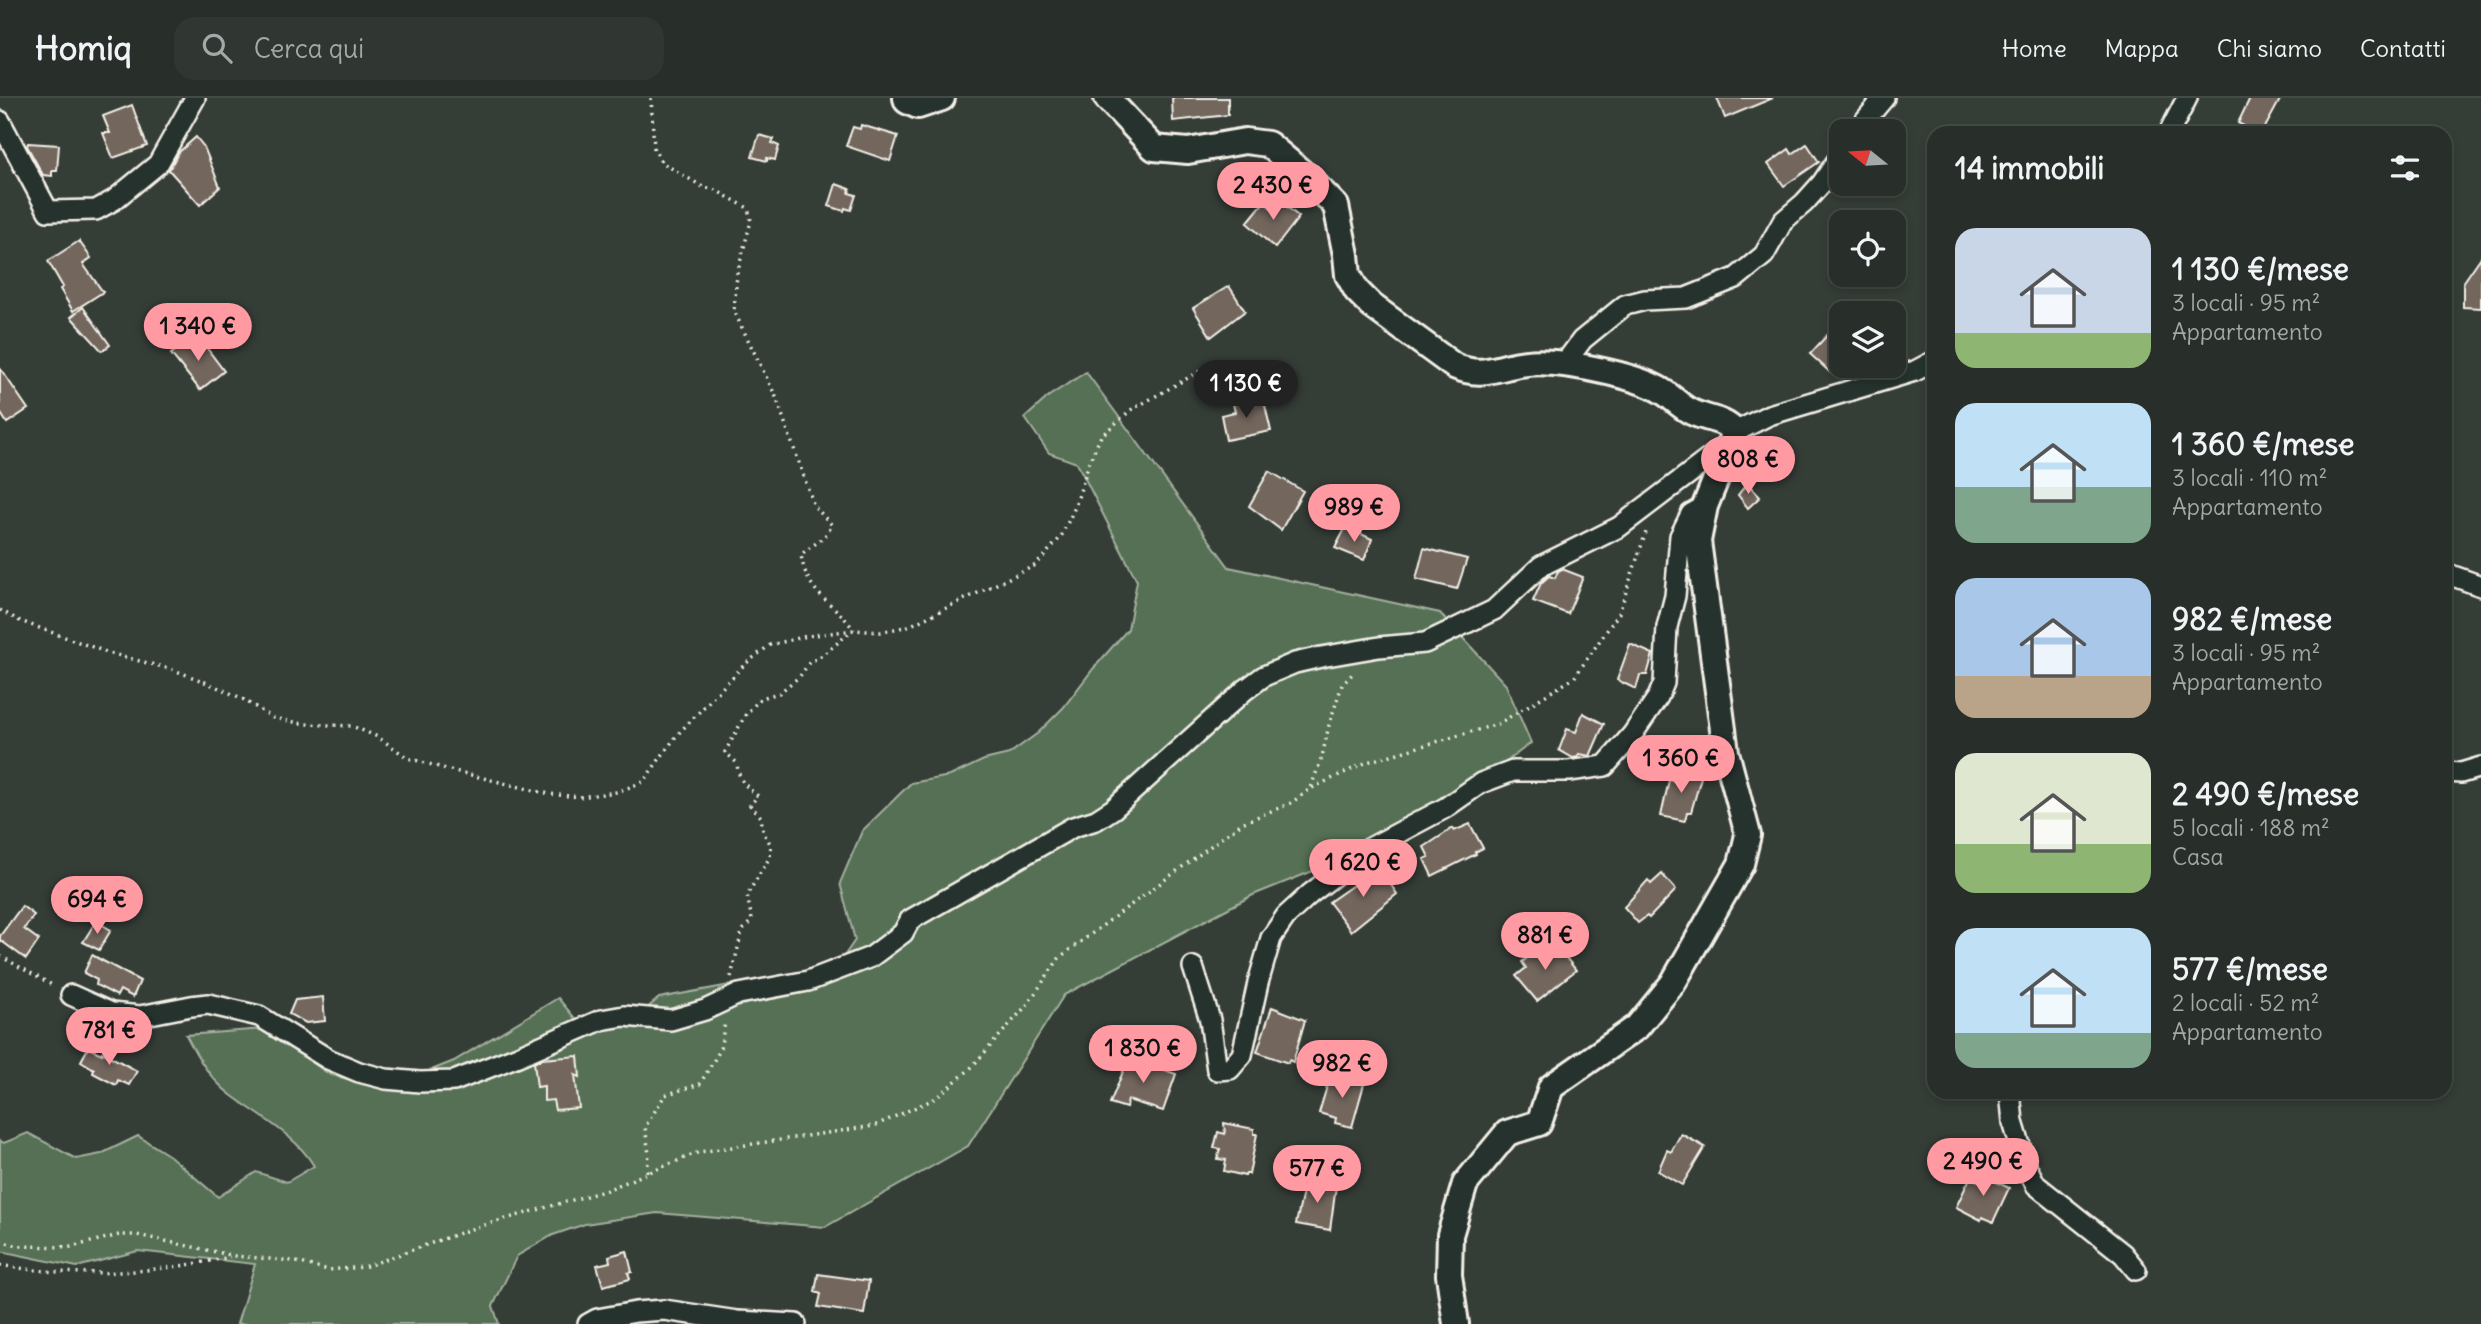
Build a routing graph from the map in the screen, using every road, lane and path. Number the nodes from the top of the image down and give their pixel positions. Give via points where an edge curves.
1 (195, 98) edge
2 (651, 98) edge
3 (906, 98) edge
4 (942, 98) edge
5 (1107, 98) edge
6 (1884, 98) edge
7 (2187, 98) edge
8 (1866, 119) edge
9 (0, 121) edge
10 (2173, 126) edge
11 (1829, 173) edge
12 (1262, 362) dead end
13 (1565, 363) junction
14 (1925, 374) edge
15 (1733, 437) junction
16 (1656, 498) junction
17 (1704, 506) junction
18 (2452, 576) edge
19 (2481, 586) edge
20 (0, 610) edge
21 (854, 630) junction
22 (1379, 647) junction
23 (2481, 767) edge
24 (2452, 772) edge
25 (1310, 789) junction
26 (0, 956) edge
27 (1193, 967) dead end
28 (71, 995) joint
29 (730, 998) junction
30 (705, 1010) junction
31 (2011, 1099) edge
32 (647, 1173) junction
33 (0, 1241) edge
34 (235, 1256) junction
35 (0, 1265) edge
36 (2136, 1270) dead end
37 (588, 1324) edge
38 (796, 1324) edge
39 (1456, 1324) edge

1 - 9 street via 158,164 96,210 48,211
2 - 21 path via 654,148 661,162 748,208 751,221 737,274 734,311 776,397 814,506 832,525 826,537 801,555 804,575
3 - 4 street via 918,106
5 - 13 street via 1154,148 1188,151 1245,141 1268,144 1336,206 1348,275 1357,292 1454,366 1483,373 1526,363
6 - 8 street
7 - 10 street
11 - 13 street via 1783,221 1763,256 1737,278 1686,298 1625,305 1581,340
12 - 21 path via 1202,370 1131,410 1101,436 1061,537 1036,565 909,626 880,632
13 - 15 street via 1660,390 1690,411 1729,425
14 - 15 street via 1769,415
15 - 16 street
15 - 17 street
16 - 22 street via 1619,527 1541,566 1494,610 1425,643
16 - 25 path via 1619,613 1574,678 1498,724 1390,754
17 - 27 street via 1691,514 1680,536 1664,683 1632,735 1605,766 1513,771 1481,783 1370,848 1310,894 1271,938 1242,1055 1230,1069 1217,1070 1210,1020
17 - 39 street via 1698,541 1718,705 1748,835 1741,864 1673,983 1637,1027 1550,1087 1539,1123 1507,1133 1465,1184 1450,1235 1449,1275
18 - 19 street
20 - 21 path via 96,648 210,684 273,718 352,726 408,758 549,794 580,797 617,792 643,782 677,735 744,665 771,645
21 - 29 path via 809,663 779,693 761,698 746,714 725,752 737,763 738,776 746,787 758,796 750,805 761,817 771,845 766,866 747,894 752,920 742,931
22 - 25 path via 1342,685
22 - 29 street via 1295,663 1264,676 1113,809 910,920 903,933 871,957 808,981
23 - 24 street
25 - 32 path via 1291,803 1242,823 1060,957 1027,1005 969,1070 934,1100 874,1126 699,1152
26 - 28 path
28 - 30 street via 111,1013 130,1016 208,1004 259,1016 328,1059 359,1072 420,1082 454,1081 600,1020 624,1016 671,1020
29 - 30 street
30 - 32 path via 727,1015 720,1050 700,1084 665,1095 645,1127
31 - 36 street via 2013,1122 2036,1185 2123,1254
32 - 34 path via 604,1191 474,1228 364,1267 328,1270 293,1261
33 - 34 path via 71,1247 137,1235
34 - 35 path via 121,1273 76,1274
37 - 38 street via 664,1310

